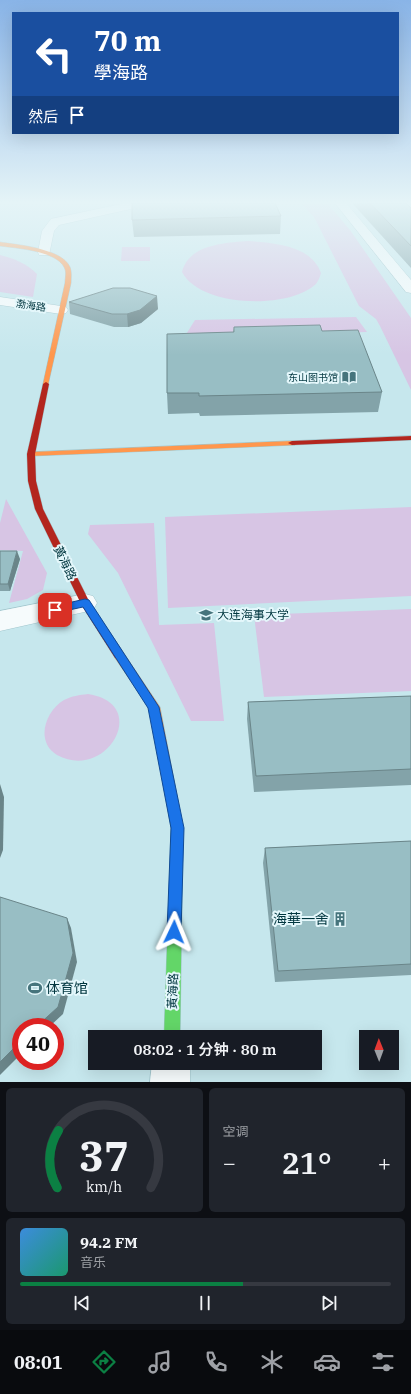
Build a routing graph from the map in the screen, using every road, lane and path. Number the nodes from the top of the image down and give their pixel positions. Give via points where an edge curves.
1 (47, 253) edge
2 (382, 253) edge
3 (411, 289) edge
4 (0, 301) edge
5 (61, 310) junction
6 (411, 438) edge
7 (31, 454) junction
8 (85, 603) junction
9 (0, 621) edge
10 (172, 1030) edge
11 (171, 1070) edge
12 (170, 1082) edge

1 - 5 street, 黃海路 via 61,260 67,268 68,278
2 - 3 street
4 - 5 street, 渤海路
5 - 7 street, 黃海路
6 - 7 street
7 - 8 street, 黃海路 via 32,481 39,509
8 - 9 street
8 - 10 street, 黃海路 via 154,707 177,828
11 - 12 street

